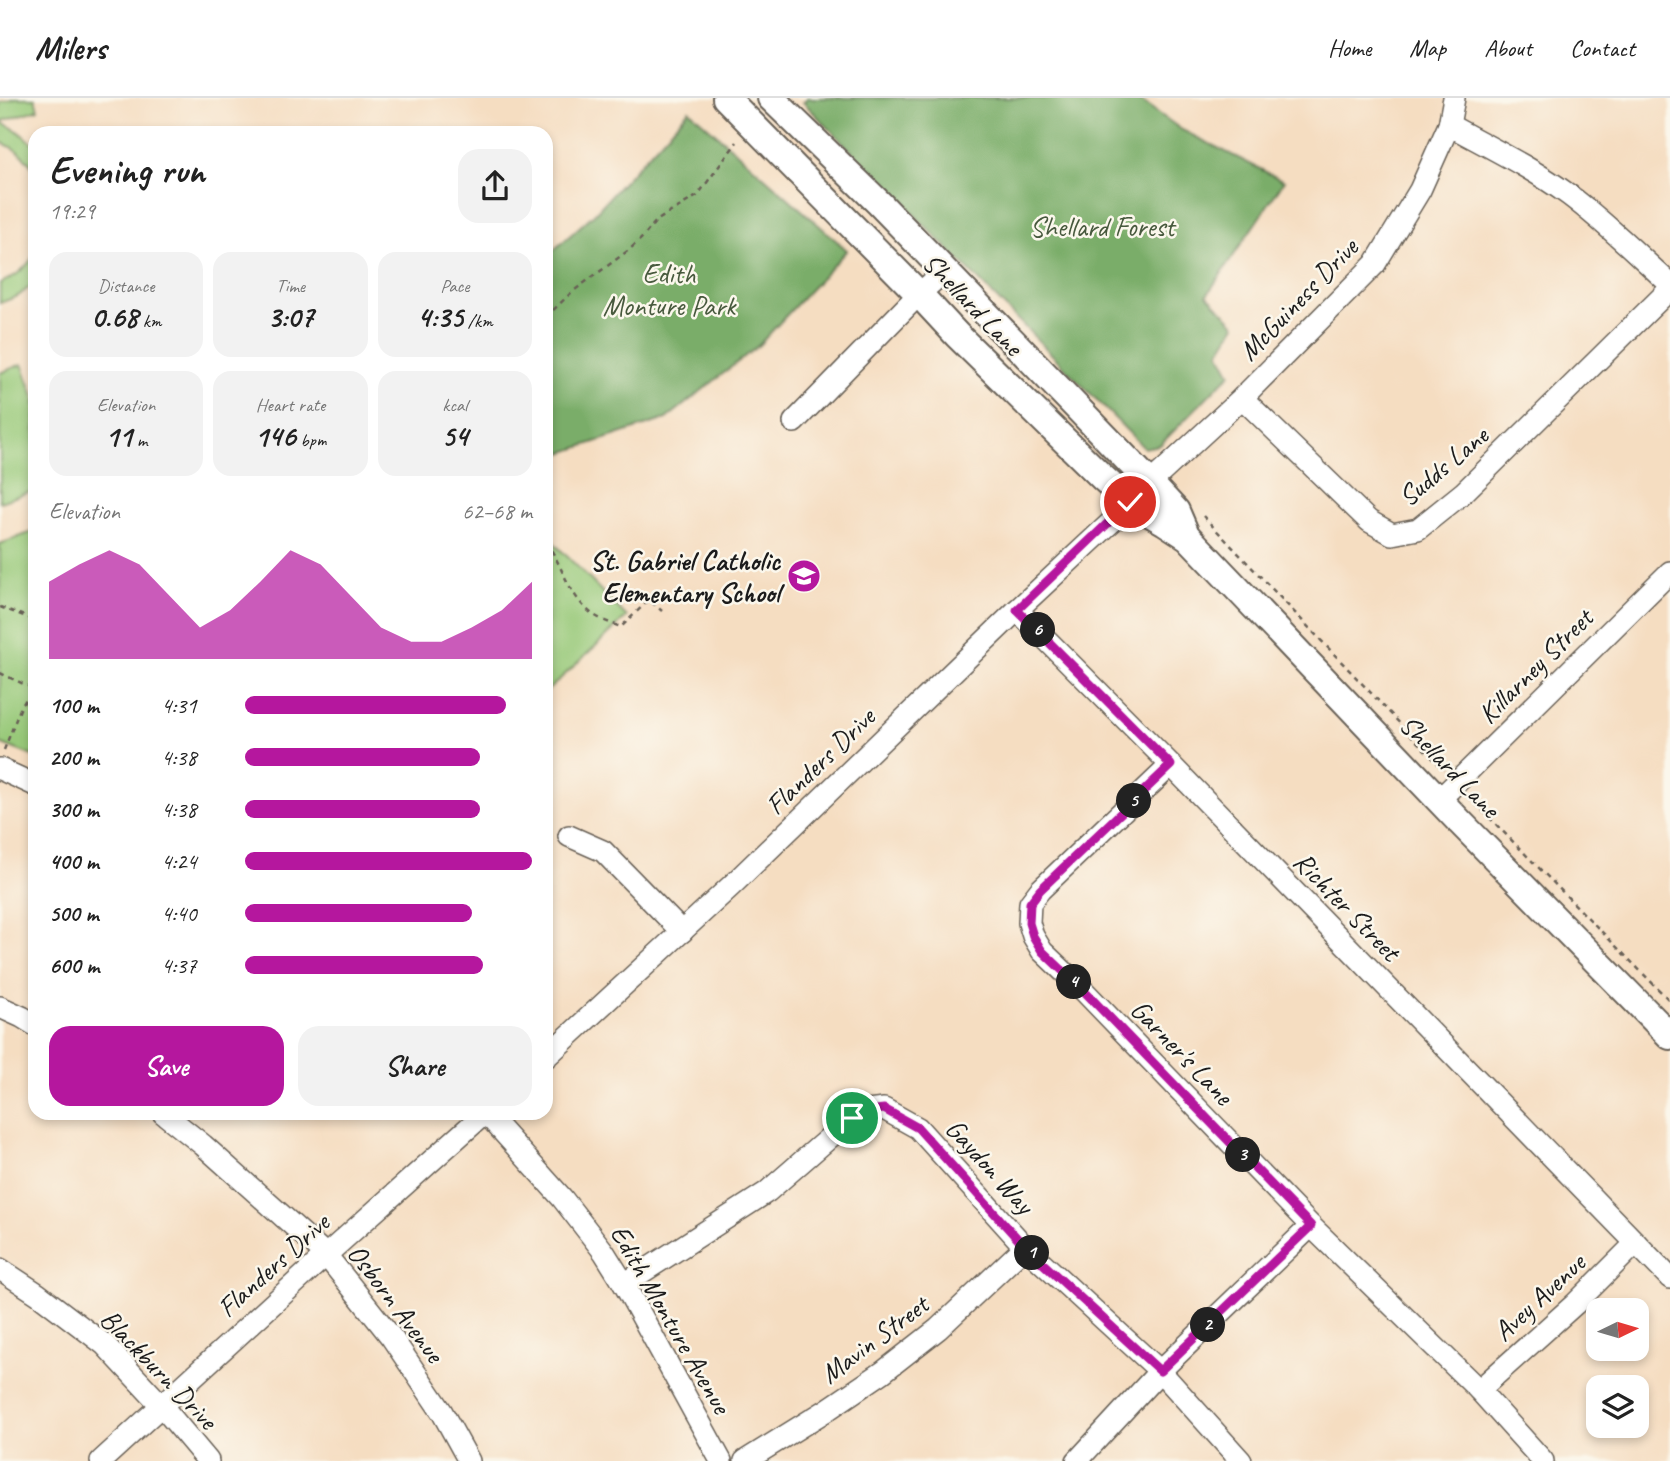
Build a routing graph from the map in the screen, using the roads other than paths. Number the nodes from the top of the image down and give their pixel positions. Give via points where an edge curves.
1 (726, 98) edge
2 (771, 98) edge
3 (1454, 98) edge
4 (1449, 125) junction
5 (945, 271) junction
6 (1670, 286) edge
7 (919, 294) junction
8 (1242, 398) junction
9 (794, 422) dead end
10 (1150, 483) junction
11 (1130, 502) junction
12 (1188, 537) junction
13 (1670, 572) edge
14 (1017, 610) junction
15 (1, 762) edge
16 (1171, 765) junction
17 (28, 780) edge
18 (1447, 792) junction
19 (569, 836) dead end
20 (682, 932) junction
21 (0, 1007) edge
22 (28, 1021) edge
23 (1670, 1036) edge
24 (553, 1051) edge
25 (172, 1120) edge
26 (478, 1120) edge
27 (492, 1120) edge
28 (1311, 1226) junction
29 (1636, 1243) junction
30 (1025, 1247) junction
31 (326, 1255) junction
32 (0, 1269) edge
33 (1670, 1278) edge
34 (624, 1284) junction
35 (1160, 1371) junction
36 (1479, 1391) junction
37 (161, 1405) junction
38 (100, 1461) edge
39 (208, 1461) edge
40 (468, 1461) edge
41 (721, 1461) edge
42 (745, 1461) edge
43 (1077, 1461) edge
44 (1241, 1461) edge
45 (1543, 1461) edge

1 - 7 main road, Shellard Lane
2 - 5 main road, Shellard Lane
3 - 4 street, McGuiness Drive
4 - 6 street via 1568,194
4 - 8 street, McGuiness Drive via 1420,190 1375,264
5 - 7 street
5 - 10 main road, Shellard Lane
6 - 8 street, Sudds Lane via 1464,492 1418,529 1391,534 1369,521
7 - 9 street
7 - 11 main road, Shellard Lane
8 - 10 street, McGuiness Drive
10 - 11 street, McGuiness Drive
10 - 12 main road, Shellard Lane via 1176,512
11 - 12 main road, Shellard Lane
11 - 14 street, Flanders Drive
12 - 18 main road, Shellard Lane
13 - 18 street, Killarney Street
14 - 16 street, Richter Street
14 - 20 street, Flanders Drive
15 - 17 street
16 - 28 street, Garner's Lane via 1040,890 1030,903 1029,923 1042,951
16 - 29 street, Richter Street
18 - 23 main road, Shellard Lane
19 - 20 street via 603,851
20 - 24 street, Flanders Drive
21 - 22 street
25 - 31 street, Osborn Avenue
26 - 31 street, Flanders Drive
27 - 34 street, Edith Monture Avenue via 562,1198
28 - 35 street
28 - 36 street, Garner's Lane
29 - 33 street, Richter Street
29 - 36 street, Avey Avenue
30 - 34 street, Gaydon Way via 918,1128 884,1109 852,1118 767,1192
30 - 35 street, Gaydon Way
30 - 42 street, Mavin Street via 938,1329 883,1372
31 - 37 street, Flanders Drive
31 - 40 street, Osborn Avenue via 392,1338 442,1412
32 - 37 street, Blackburn Drive via 105,1345
34 - 41 street, Edith Monture Avenue
35 - 43 street
35 - 44 street, Gaydon Way
36 - 45 street, Garner's Lane
37 - 38 street, Flanders Drive
37 - 39 street, Blackburn Drive

